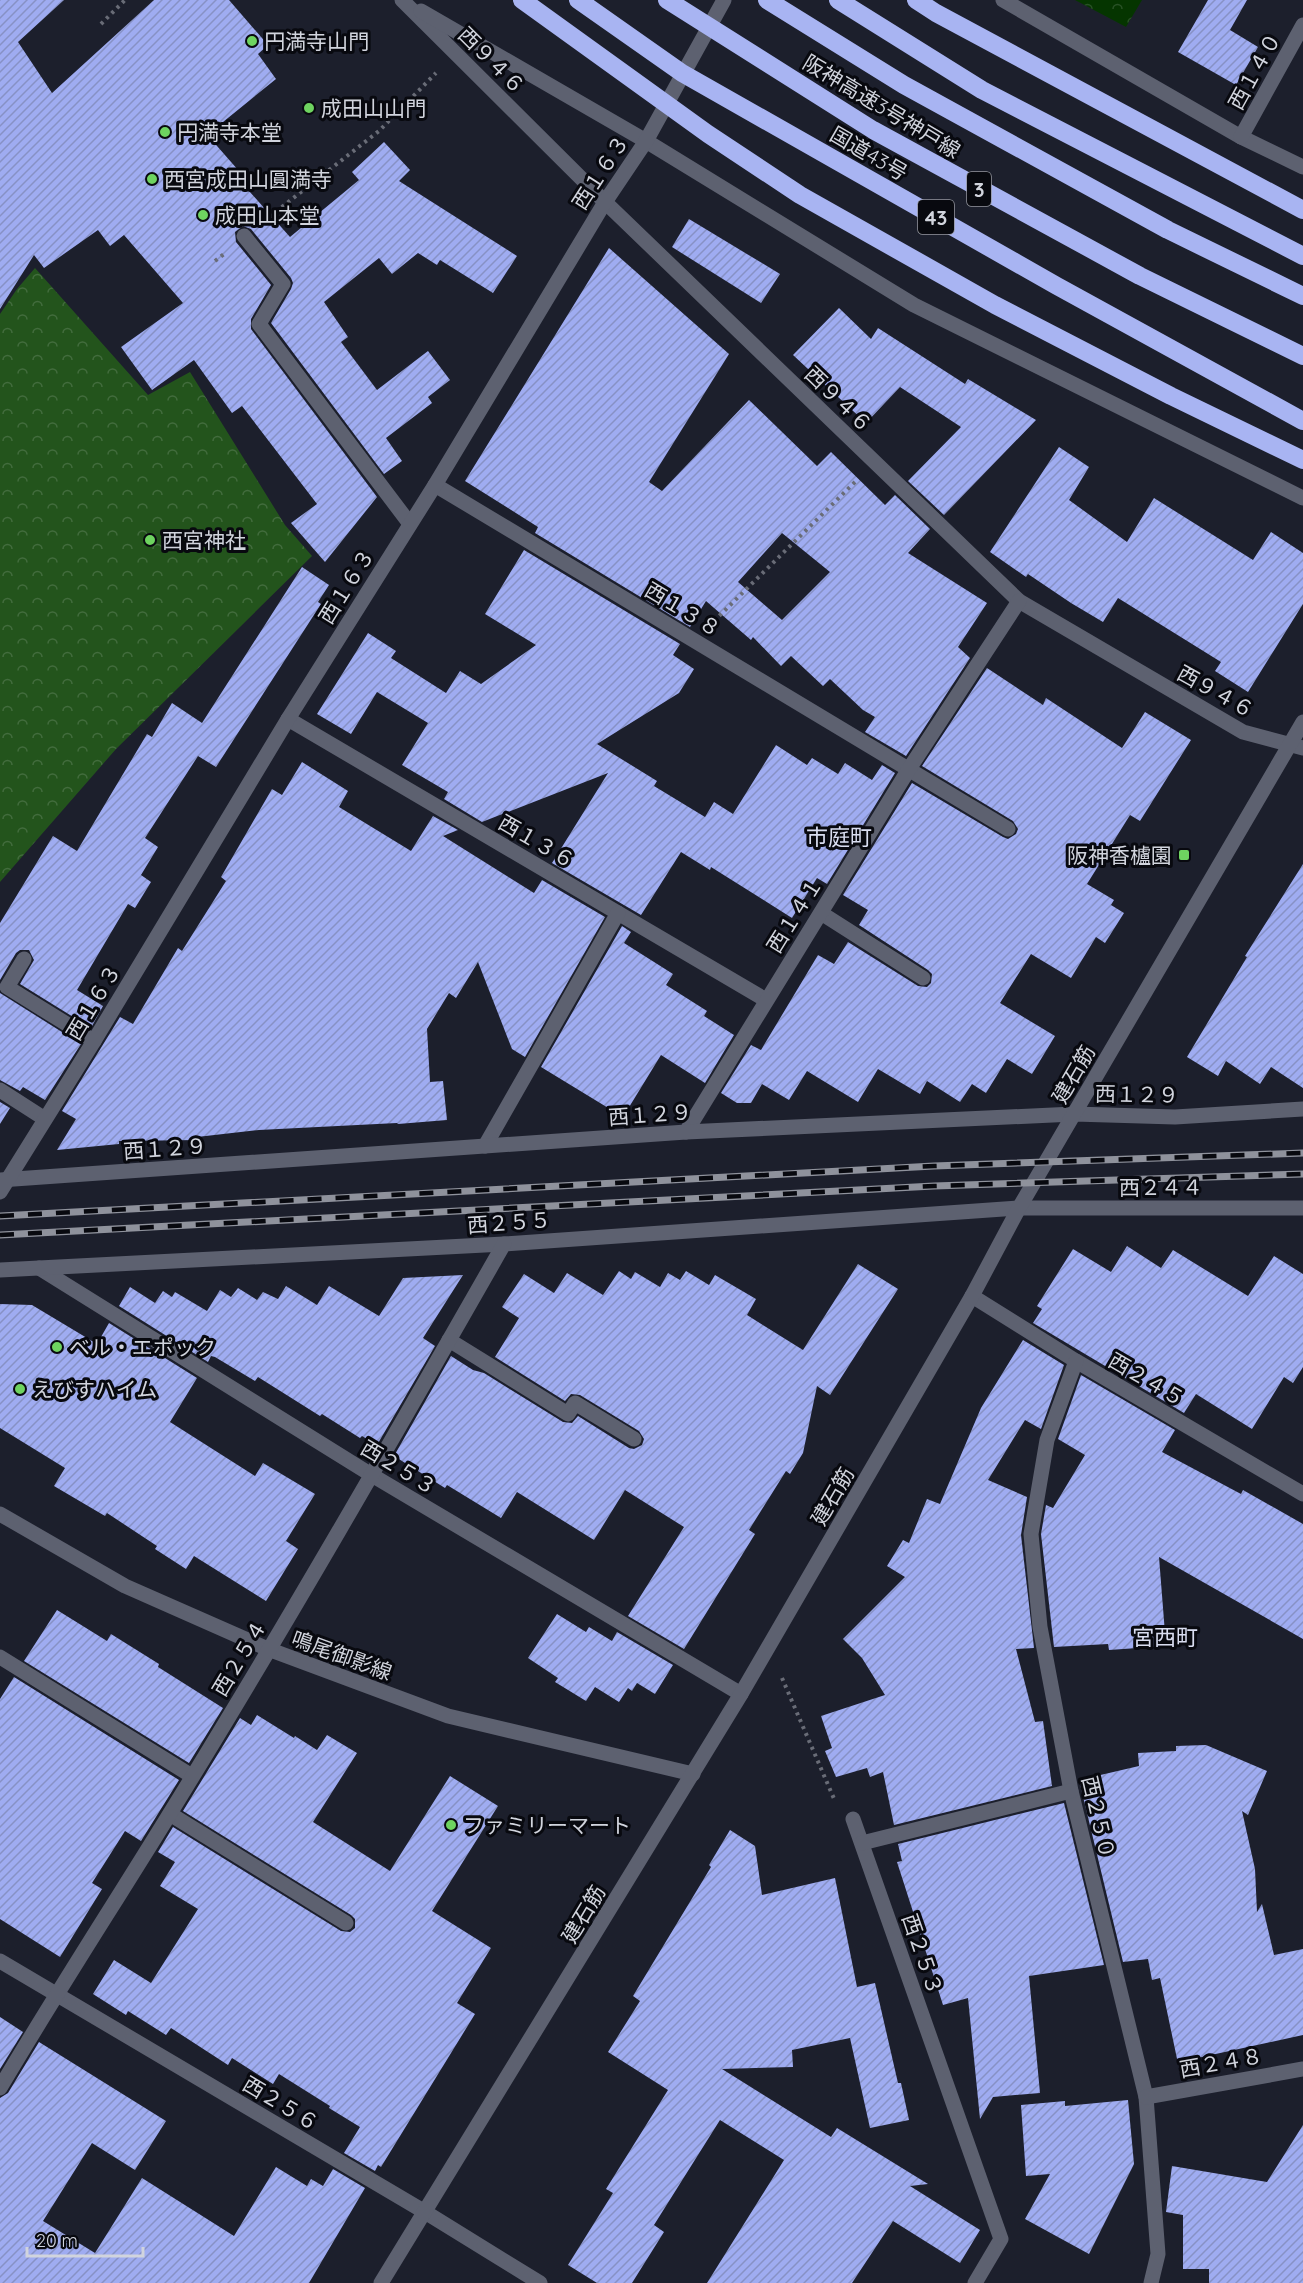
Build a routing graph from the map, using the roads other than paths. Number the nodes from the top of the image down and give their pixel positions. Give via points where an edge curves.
1 (402, 0) edge
2 (522, 0) edge
3 (578, 0) edge
4 (668, 0) edge
5 (724, 0) edge
6 (767, 0) edge
7 (838, 0) edge
8 (916, 0) edge
9 (1003, 0) edge
10 (1303, 25) edge
11 (682, 73) junction
12 (1241, 137) junction
13 (646, 141) junction
14 (1303, 167) edge
15 (605, 202) junction
16 (1303, 210) edge
17 (244, 236) road end
18 (1303, 256) edge
19 (1303, 296) edge
20 (1303, 356) edge
21 (1303, 421) edge
22 (1303, 460) edge
23 (435, 485) junction
24 (1303, 498) edge
25 (410, 524) junction
26 (1019, 602) junction
27 (288, 719) junction
28 (1303, 722) edge
29 (1296, 746) edge
30 (909, 769) junction
31 (1008, 829) dead end
32 (618, 913) junction
33 (821, 913) junction
34 (24, 959) dead end
35 (924, 978) dead end
36 (766, 1000) junction
37 (94, 1041) junction
38 (0, 1090) edge
39 (1303, 1109) edge
40 (1074, 1114) junction
41 (45, 1119) junction
42 (686, 1132) junction
43 (485, 1146) junction
44 (3, 1184) edge
45 (1019, 1208) junction
46 (1303, 1208) edge
47 (504, 1244) junction
48 (39, 1268) junction
49 (0, 1270) edge
50 (972, 1296) junction
51 (449, 1340) junction
52 (1076, 1362) junction
53 (634, 1439) dead end
54 (370, 1474) junction
55 (1303, 1494) edge
56 (0, 1514) edge
57 (268, 1649) junction
58 (0, 1657) edge
59 (741, 1694) junction
60 (693, 1774) junction
61 (192, 1776) junction
62 (1071, 1791) junction
63 (170, 1814) junction
64 (853, 1818) road end
65 (862, 1843) junction
66 (346, 1923) dead end
67 (0, 1961) edge
68 (56, 1994) junction
69 (1303, 2069) edge
70 (0, 2088) edge
71 (1146, 2097) junction
72 (425, 2212) junction
73 (381, 2283) edge
74 (540, 2283) edge
75 (975, 2283) edge
76 (1151, 2283) edge

1 - 13 street
1 - 15 street, 西９４６
2 - 22 highway via 708,134 810,200 995,305
3 - 11 highway, 国道43号 / 43
4 - 20 highway, 阪神高速3号神戸線 / 3 via 873,130 1140,276
5 - 11 street, 西１６３
6 - 19 highway, 阪神高速3号神戸線 via 904,85 1168,230
7 - 18 highway via 982,90
8 - 16 highway
9 - 12 street
10 - 12 street, 西１４０
11 - 13 street, 西１６３
11 - 21 highway, 国道43号 / 43
12 - 14 street
13 - 15 street, 西１６３
13 - 24 street via 914,305
15 - 23 street, 西１６３
15 - 26 street, 西９４６
17 - 25 street via 283,284 259,324
23 - 25 street, 西１６３
23 - 30 street, 西１３８
25 - 27 street, 西１６３
26 - 29 street, 西９４６ via 1243,732
26 - 30 street, 西１４１
27 - 32 street, 西１３６
27 - 37 street, 西１６３
28 - 29 street, 建石筋
29 - 40 street, 建石筋
30 - 31 street, 西１３８
30 - 33 street, 西１４１
32 - 36 street, 西１３６
32 - 43 street
33 - 35 street
33 - 36 street, 西１４１
34 - 37 street via 7,987
36 - 42 street, 西１４１
37 - 41 street, 西１６３
38 - 41 street
39 - 40 street, 西１２９ via 1175,1117
40 - 42 street, 西１２９
40 - 45 street, 建石筋
41 - 44 street, 西１６３
42 - 43 street, 西１２９
43 - 44 street, 西１２９
45 - 46 street, 西２４４
45 - 47 street, 西２５５
45 - 50 street, 建石筋
47 - 48 street, 西２５５
47 - 51 street, 西２５４
48 - 49 street, 西２５５
48 - 54 street, 西２５３
50 - 52 street, 西２４５
50 - 59 street, 建石筋
51 - 53 street via 568,1414 575,1402
51 - 54 street, 西２５４
52 - 55 street, 西２４５
52 - 62 street, 西２５０ via 1047,1440 1031,1534 1040,1627
54 - 57 street, 西２５４
54 - 59 street, 西２５３
56 - 57 street, 鳴尾御影線 via 125,1586
57 - 60 street, 鳴尾御影線 via 448,1716
57 - 61 street, 西２５４
58 - 61 street
59 - 60 street, 建石筋
60 - 72 street, 建石筋
61 - 63 street, 西２５４
62 - 65 street
62 - 71 street, 西２５０
63 - 66 street
63 - 68 street, 西２５４
64 - 65 street, 西２５３
65 - 75 street, 西２５３ via 1001,2239
67 - 68 street, 西２５６
68 - 70 street, 西２５４
68 - 72 street, 西２５６
69 - 71 street, 西２４８
71 - 76 street, 西２５０ via 1158,2254
72 - 73 street, 建石筋
72 - 74 street, 西２５６

